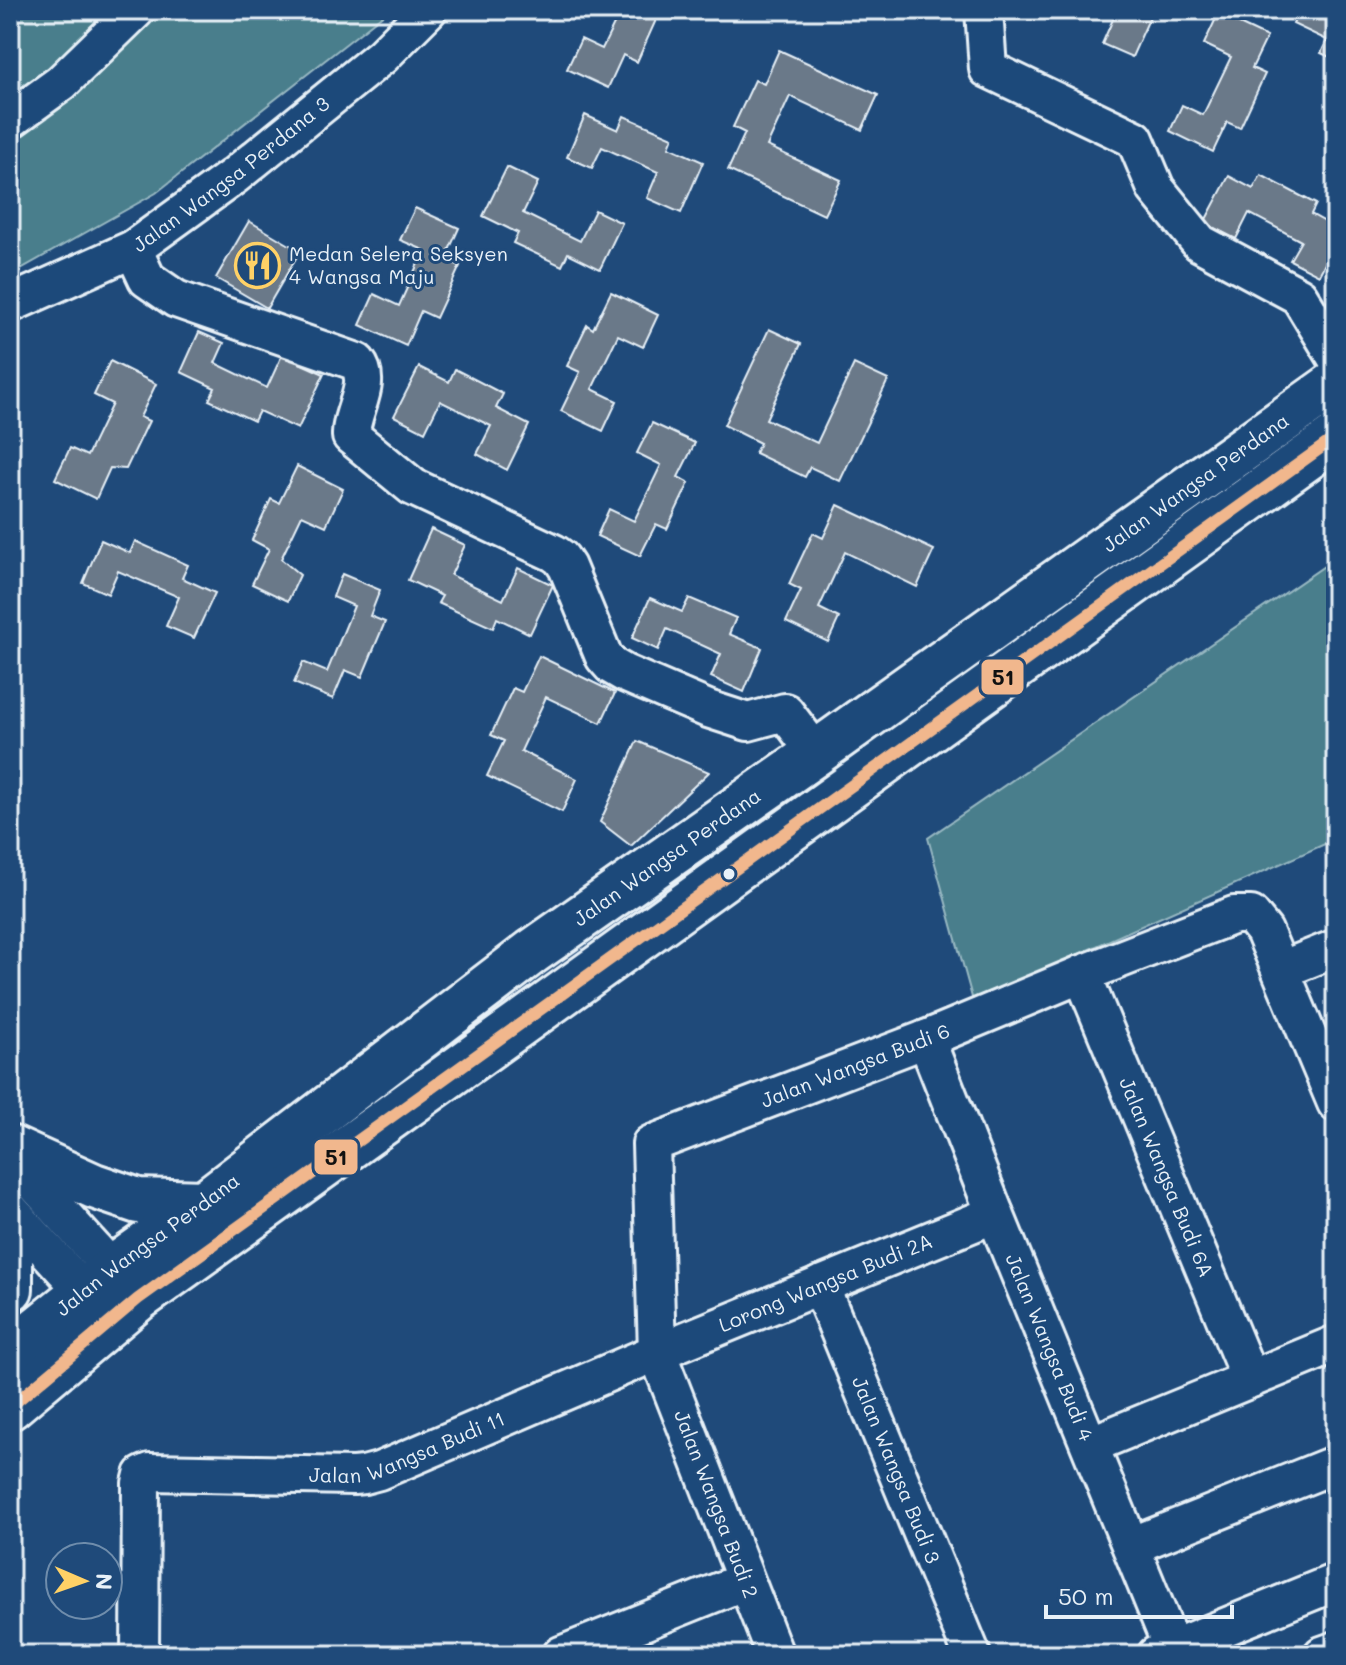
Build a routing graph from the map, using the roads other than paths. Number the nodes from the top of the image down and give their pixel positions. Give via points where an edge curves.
1 (136, 10) edge
2 (428, 10) edge
3 (984, 10) edge
4 (10, 120) edge
5 (133, 249) junction
6 (10, 304) edge
7 (1336, 357) edge
8 (1336, 383) edge
9 (1336, 437) edge
10 (816, 753) junction
11 (1336, 948) edge
12 (1281, 970) junction
13 (1082, 974) junction
14 (926, 1039) junction
15 (1336, 1103) edge
16 (10, 1148) edge
17 (10, 1156) edge
18 (204, 1203) junction
19 (10, 1210) edge
20 (995, 1214) junction
21 (10, 1242) edge
22 (820, 1285) junction
23 (10, 1289) edge
24 (112, 1295) junction
25 (1336, 1344) edge
26 (10, 1351) edge
27 (657, 1352) junction
28 (1250, 1379) junction
29 (10, 1407) edge
30 (1090, 1445) junction
31 (1336, 1464) edge
32 (1131, 1546) junction
33 (745, 1581) junction
34 (1336, 1582) edge
35 (1336, 1650) edge
36 (1168, 1653) edge
37 (140, 1655) edge
38 (561, 1655) edge
39 (775, 1655) edge
40 (972, 1655) edge
41 (1322, 1655) edge

1 - 4 street via 61,83
2 - 5 street, Jalan Wangsa Perdana 3 via 382,56 234,176
3 - 7 street via 988,69 1135,139 1156,189 1200,243 1299,296
5 - 6 street, Jalan Wangsa Perdana 3
5 - 10 street via 147,279 176,299 357,362 365,378 351,436 413,487 561,558 612,666 748,722 785,712
8 - 10 main road, Jalan Wangsa Perdana
9 - 24 main road, Jalan Wangsa Perdana
10 - 18 main road, Jalan Wangsa Perdana via 532,952
11 - 12 street
12 - 13 street, Jalan Wangsa Budi 6 via 1251,915 1234,915
12 - 15 street
13 - 14 street, Jalan Wangsa Budi 6
13 - 28 street, Jalan Wangsa Budi 6A
14 - 20 street, Jalan Wangsa Budi 4
14 - 27 street, Jalan Wangsa Budi 6 via 651,1144
16 - 18 main road via 138,1201
17 - 24 street
18 - 24 main road, Jalan Wangsa Perdana
19 - 24 street
20 - 22 street, Lorong Wangsa Budi 2A
20 - 30 street, Jalan Wangsa Budi 4
21 - 23 main road
22 - 27 street, Lorong Wangsa Budi 2A
22 - 40 street, Jalan Wangsa Budi 3
24 - 26 main road, Jalan Wangsa Perdana
24 - 29 main road, Jalan Wangsa Perdana
25 - 28 street
27 - 33 street, Jalan Wangsa Budi 2
27 - 37 street, Jalan Wangsa Budi 11 via 364,1475 143,1475
28 - 30 street
30 - 32 street, Jalan Wangsa Budi 4
31 - 32 street
32 - 36 street, Jalan Wangsa Budi 4
33 - 38 street
33 - 39 street, Jalan Wangsa Budi 2
34 - 36 street
35 - 41 street

